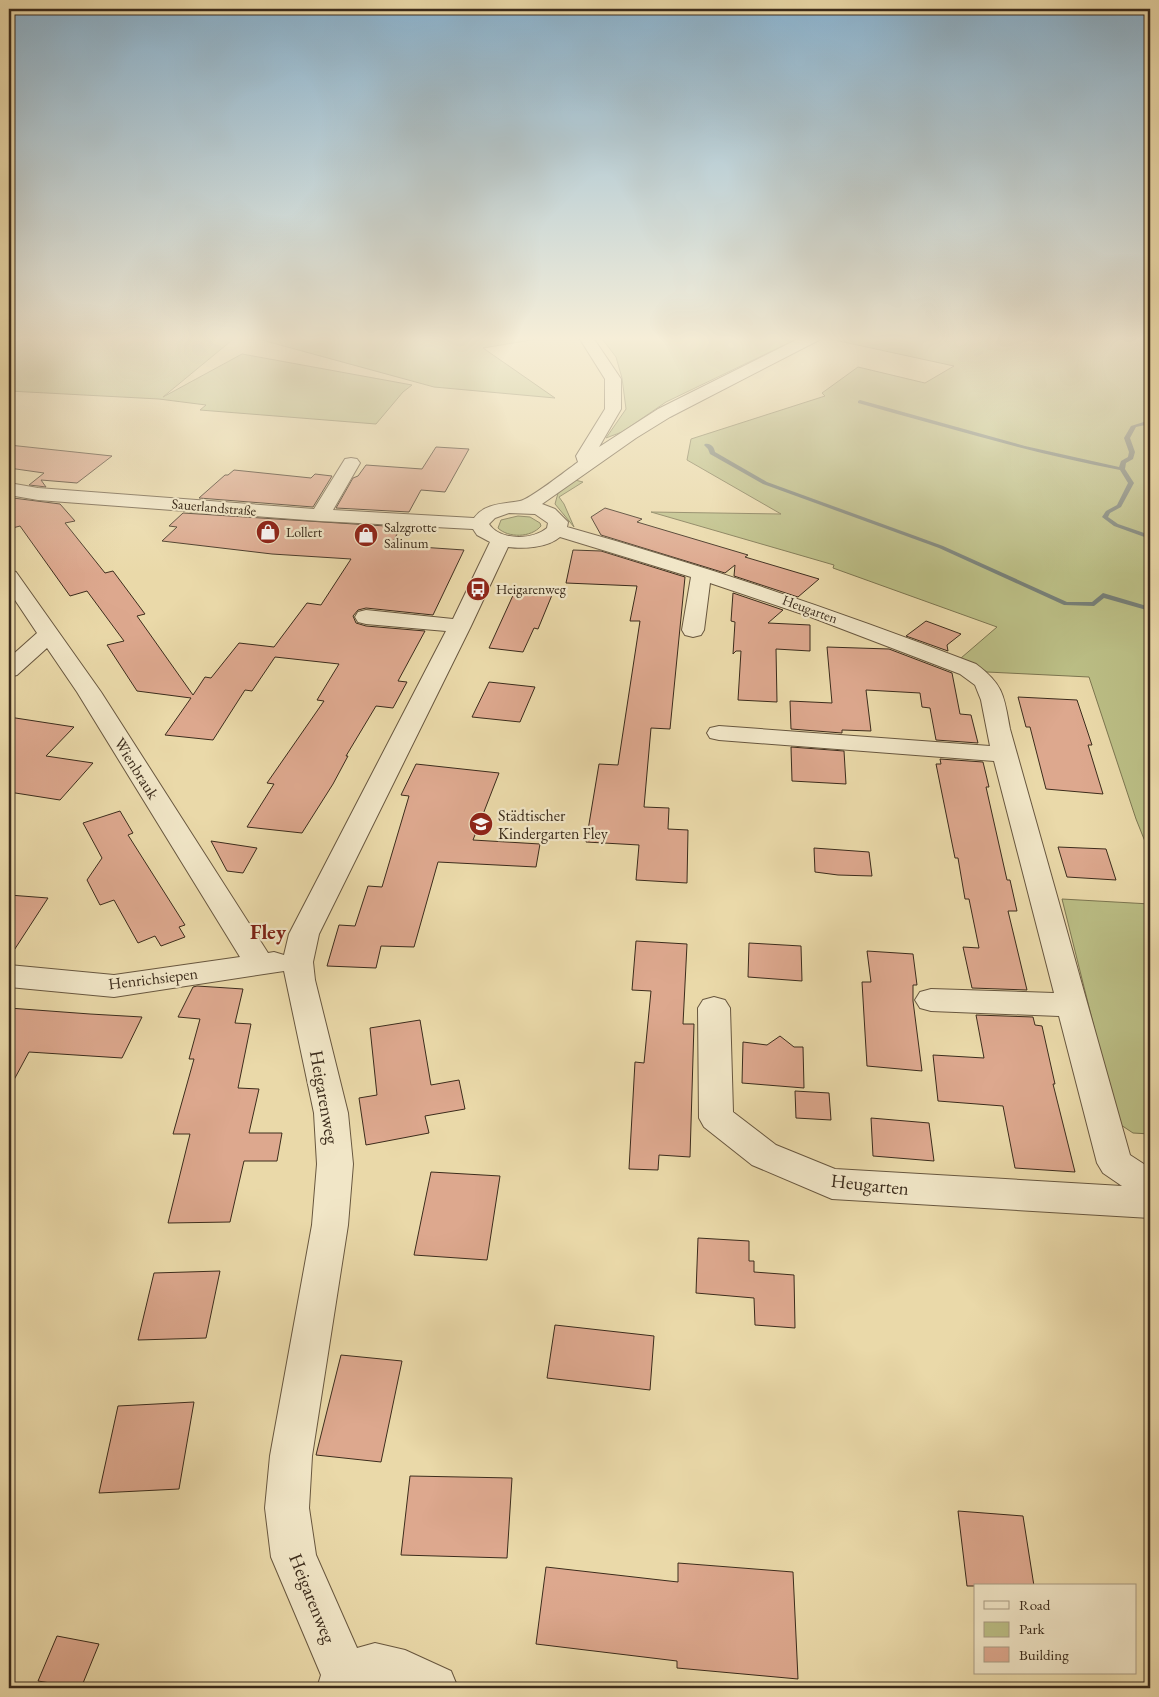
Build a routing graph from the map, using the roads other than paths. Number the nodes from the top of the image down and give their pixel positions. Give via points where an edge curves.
1 (609, 415) edge
2 (661, 415) edge
3 (351, 463) dead end
4 (589, 469) junction
5 (9, 490) edge
6 (526, 507) junction
7 (320, 515) junction
8 (556, 530) junction
9 (490, 532) junction
10 (704, 574) junction
11 (9, 576) edge
12 (366, 617) dead end
13 (460, 626) junction
14 (693, 630) dead end
15 (49, 634) junction
16 (9, 670) edge
17 (719, 733) dead end
18 (1005, 755) junction
19 (298, 962) junction
20 (259, 964) junction
21 (9, 976) edge
22 (931, 1000) dead end
23 (1072, 1005) junction
24 (714, 1008) dead end
25 (1150, 1186) edge
26 (1150, 1203) edge
27 (343, 1682) edge
28 (434, 1688) edge

1 - 4 street via 584,456
2 - 4 street
3 - 7 street
4 - 6 street
5 - 7 street, Sauerlandstraße
6 - 8 street via 553,515 558,522
6 - 9 street via 509,507 484,516
7 - 9 street, Sauerlandstraße
8 - 9 street, Sauerlandstraße via 533,540
8 - 10 street, Heugarten
9 - 13 street, Heigarenweg
10 - 14 street via 700,579
10 - 18 street, Heugarten via 812,609 968,669 985,682 993,700
11 - 15 street, Wienbrauk
12 - 13 street
13 - 19 street, Heigarenweg via 304,934
15 - 16 street
15 - 20 street, Wienbrauk via 90,692
17 - 18 street via 973,750
18 - 23 street, Heugarten
19 - 20 street, Henrichsiepen
19 - 27 street, Heigarenweg via 332,1113 335,1164 330,1225 291,1456 287,1508 294,1557
20 - 21 street, Henrichsiepen via 114,986
22 - 23 street
23 - 25 street, Heugarten via 1115,1163
24 - 26 street, Heugarten via 716,1118 764,1155 832,1184
27 - 28 street via 375,1667 405,1674

